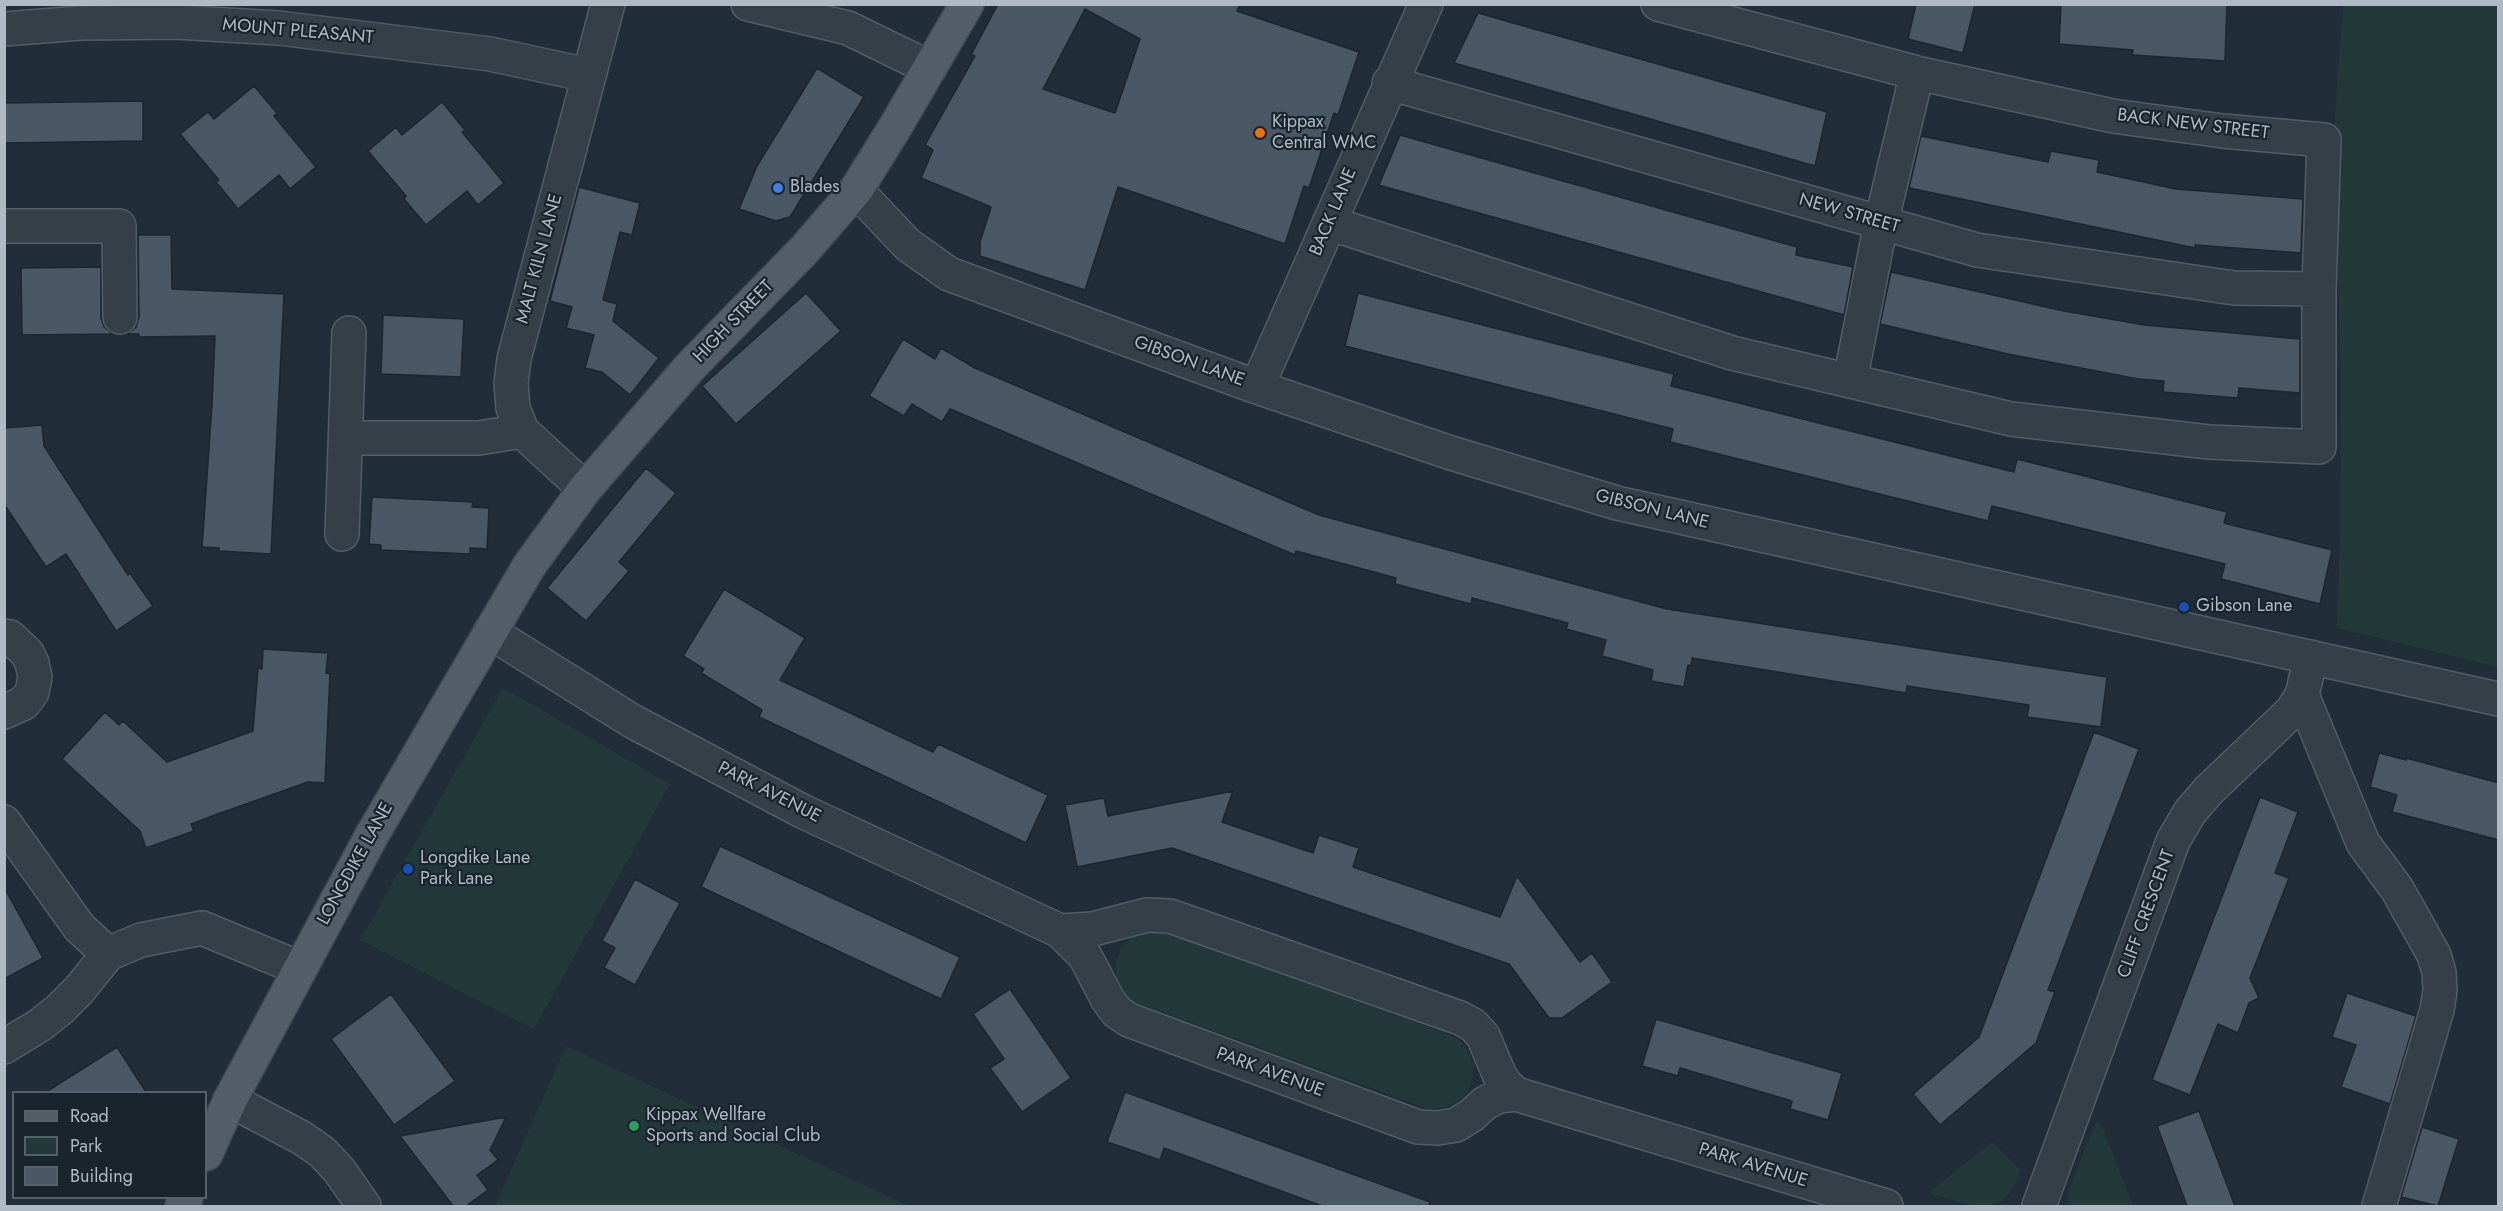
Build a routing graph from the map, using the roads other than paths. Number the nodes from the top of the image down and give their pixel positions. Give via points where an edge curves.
1 (608, 4) edge
2 (748, 4) edge
3 (967, 4) edge
4 (1426, 4) edge
5 (1658, 4) edge
6 (4, 29) edge
7 (930, 68) junction
8 (1917, 73) junction
9 (588, 75) junction
10 (1389, 83) junction
11 (856, 190) junction
12 (1329, 223) junction
13 (1881, 223) junction
14 (4, 226) edge
15 (2319, 289) junction
16 (120, 317) dead end
17 (350, 333) dead end
18 (1850, 381) junction
19 (1257, 387) junction
20 (522, 431) junction
21 (346, 438) junction
22 (585, 489) junction
23 (342, 534) dead end
24 (489, 632) junction
25 (4, 636) edge
26 (2311, 657) junction
27 (2302, 695) junction
28 (2499, 699) edge
29 (4, 712) edge
30 (4, 822) edge
31 (1060, 931) junction
32 (108, 954) junction
33 (299, 968) junction
34 (4, 1047) edge
35 (1516, 1094) junction
36 (230, 1100) junction
37 (207, 1152) edge
38 (364, 1206) edge
39 (1886, 1206) edge
40 (2039, 1206) edge
41 (2379, 1206) edge

1 - 9 street, MALT KILN LANE
2 - 7 street via 848,28
3 - 7 main road, HIGH STREET
4 - 10 street, BACK LANE
5 - 8 street, BACK NEW STREET
6 - 9 street, MOUNT PLEASANT via 175,22 279,28 490,54
7 - 11 main road, HIGH STREET
8 - 13 street
8 - 15 street, BACK NEW STREET via 2113,116 2324,140
9 - 20 street, MALT KILN LANE via 514,359 513,408
10 - 12 street, BACK LANE
10 - 13 street, NEW STREET
11 - 19 street, GIBSON LANE via 908,244 949,274
11 - 22 main road, HIGH STREET via 805,249 690,367
12 - 18 street via 1732,353
12 - 19 street, BACK LANE
13 - 15 street, NEW STREET via 1989,252 2234,288
13 - 18 street
14 - 16 street via 119,226
15 - 18 street via 2319,447 2209,441 2011,419
17 - 21 street
19 - 26 street, GIBSON LANE via 1451,453 1617,503
20 - 21 street via 479,438
20 - 22 street, MALT KILN LANE
21 - 23 street
22 - 24 main road, HIGH STREET via 529,566
24 - 31 street, PARK AVENUE via 632,721 792,806
24 - 33 main road, LONGDIKE LANE
25 - 29 street via 27,653 35,677 28,698
26 - 27 street, CLIFF CRESCENT
26 - 28 street, GIBSON LANE
27 - 40 street, CLIFF CRESCENT via 2292,711 2209,790 2190,812 2174,841
27 - 41 street via 2363,843 2397,889 2434,955 2439,972 2437,1010
30 - 32 street via 79,927
31 - 35 street, PARK AVENUE via 1093,929 1147,915 1170,916 1460,1018 1483,1036 1500,1076
31 - 35 street, PARK AVENUE via 1085,956 1117,1012 1129,1020 1418,1126 1456,1125 1499,1096
32 - 33 street via 141,940 202,928
32 - 34 street via 60,1009
33 - 36 main road, LONGDIKE LANE
35 - 39 street, PARK AVENUE
36 - 37 main road, LONGDIKE LANE
36 - 38 street via 322,1152

